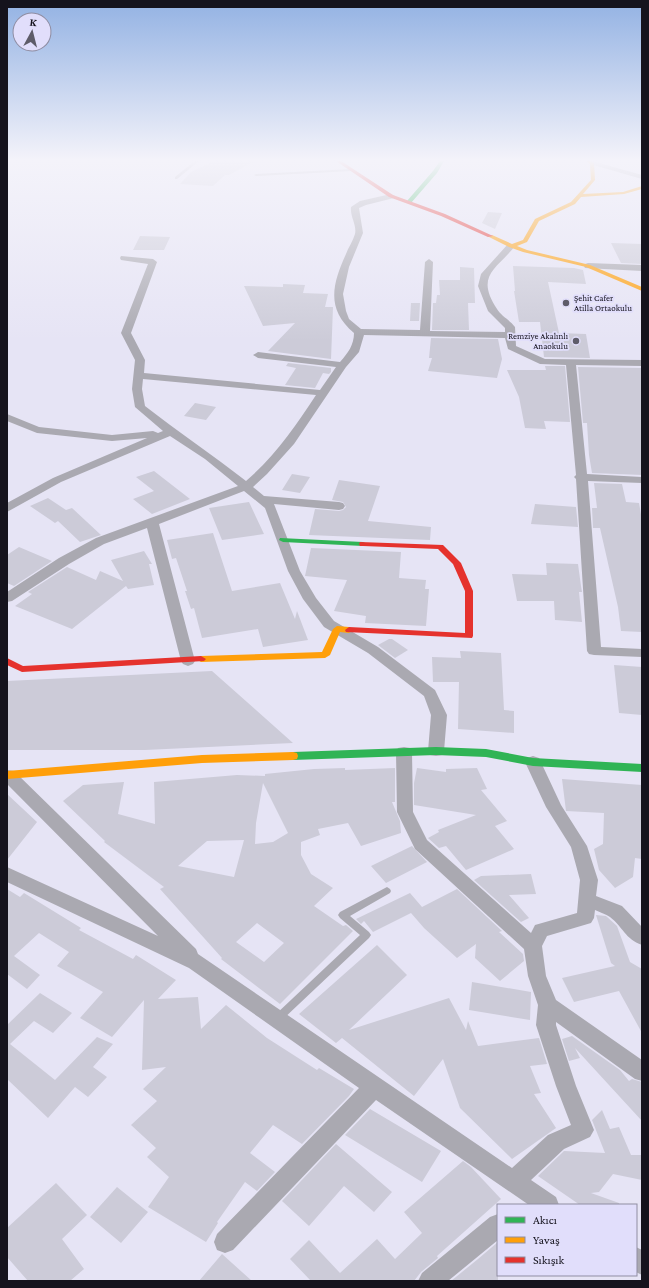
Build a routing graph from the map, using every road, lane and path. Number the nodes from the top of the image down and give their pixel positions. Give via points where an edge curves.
1 (358, 221) edge
2 (453, 221) edge
3 (537, 221) edge
4 (511, 246) junction
5 (124, 258) dead end
6 (429, 262) dead end
7 (588, 266) junction
8 (642, 268) edge
9 (642, 289) edge
10 (359, 332) junction
11 (425, 332) junction
12 (510, 335) junction
13 (258, 355) dead end
14 (571, 362) junction
15 (642, 363) edge
16 (342, 365) junction
17 (139, 376) junction
18 (323, 393) junction
19 (7, 417) edge
20 (171, 432) junction
21 (580, 478) junction
22 (642, 480) edge
23 (247, 486) junction
24 (262, 499) junction
25 (338, 506) dead end
26 (7, 508) edge
27 (152, 522) junction
28 (283, 540) junction
29 (7, 598) edge
30 (337, 629) junction
31 (642, 653) edge
32 (7, 661) edge
33 (188, 661) junction
34 (436, 751) junction
35 (404, 752) junction
36 (533, 762) junction
37 (642, 768) edge
38 (8, 775) edge
39 (7, 874) edge
40 (387, 891) dead end
41 (587, 900) junction
42 (642, 937) edge
43 (533, 946) junction
44 (196, 962) junction
45 (548, 1005) junction
46 (278, 1019) junction
47 (642, 1072) edge
48 (374, 1087) junction
49 (513, 1182) junction
50 (535, 1202) edge
51 (497, 1226) edge
52 (225, 1242) dead end
53 (430, 1281) edge

1 - 10 street via 360,232 347,260 338,290 341,311 346,320
2 - 4 street
3 - 4 street via 529,236 519,245
4 - 7 street
4 - 12 street via 484,276 482,286 493,311 510,327
5 - 17 street via 153,262 126,333 140,360
6 - 11 street
7 - 8 street
7 - 9 street
10 - 11 street
10 - 16 street via 354,352
11 - 12 street
12 - 14 street via 512,347 543,362
13 - 16 street
14 - 15 street
14 - 21 street
16 - 18 street
17 - 18 street
17 - 20 street via 137,389 140,407
18 - 23 street via 290,442
19 - 20 street via 38,430 112,438
20 - 23 street
20 - 26 street via 57,480
21 - 22 street
21 - 31 street via 594,651
23 - 24 street
23 - 27 street
24 - 25 street
24 - 28 street via 270,506
27 - 29 street via 100,541
27 - 33 street
28 - 30 street via 294,571 310,599 329,624
28 - 30 street via 440,547 457,563 469,591 469,636
30 - 33 street via 325,655
30 - 34 street via 373,650 430,693 439,715
32 - 33 street via 22,669
34 - 35 street
34 - 36 street via 486,753
35 - 38 street via 202,759
35 - 43 street via 405,812 421,844
36 - 37 street
36 - 41 street via 554,807 578,846 589,880
38 - 44 street
39 - 44 street
40 - 46 lane via 344,915 366,935
41 - 42 street via 616,912
41 - 43 street via 585,918 541,930
43 - 45 street via 537,976
44 - 46 street
45 - 47 street
45 - 49 street via 546,1025 584,1130 556,1142
46 - 48 street
48 - 49 street
48 - 52 street
49 - 50 street
51 - 53 street

